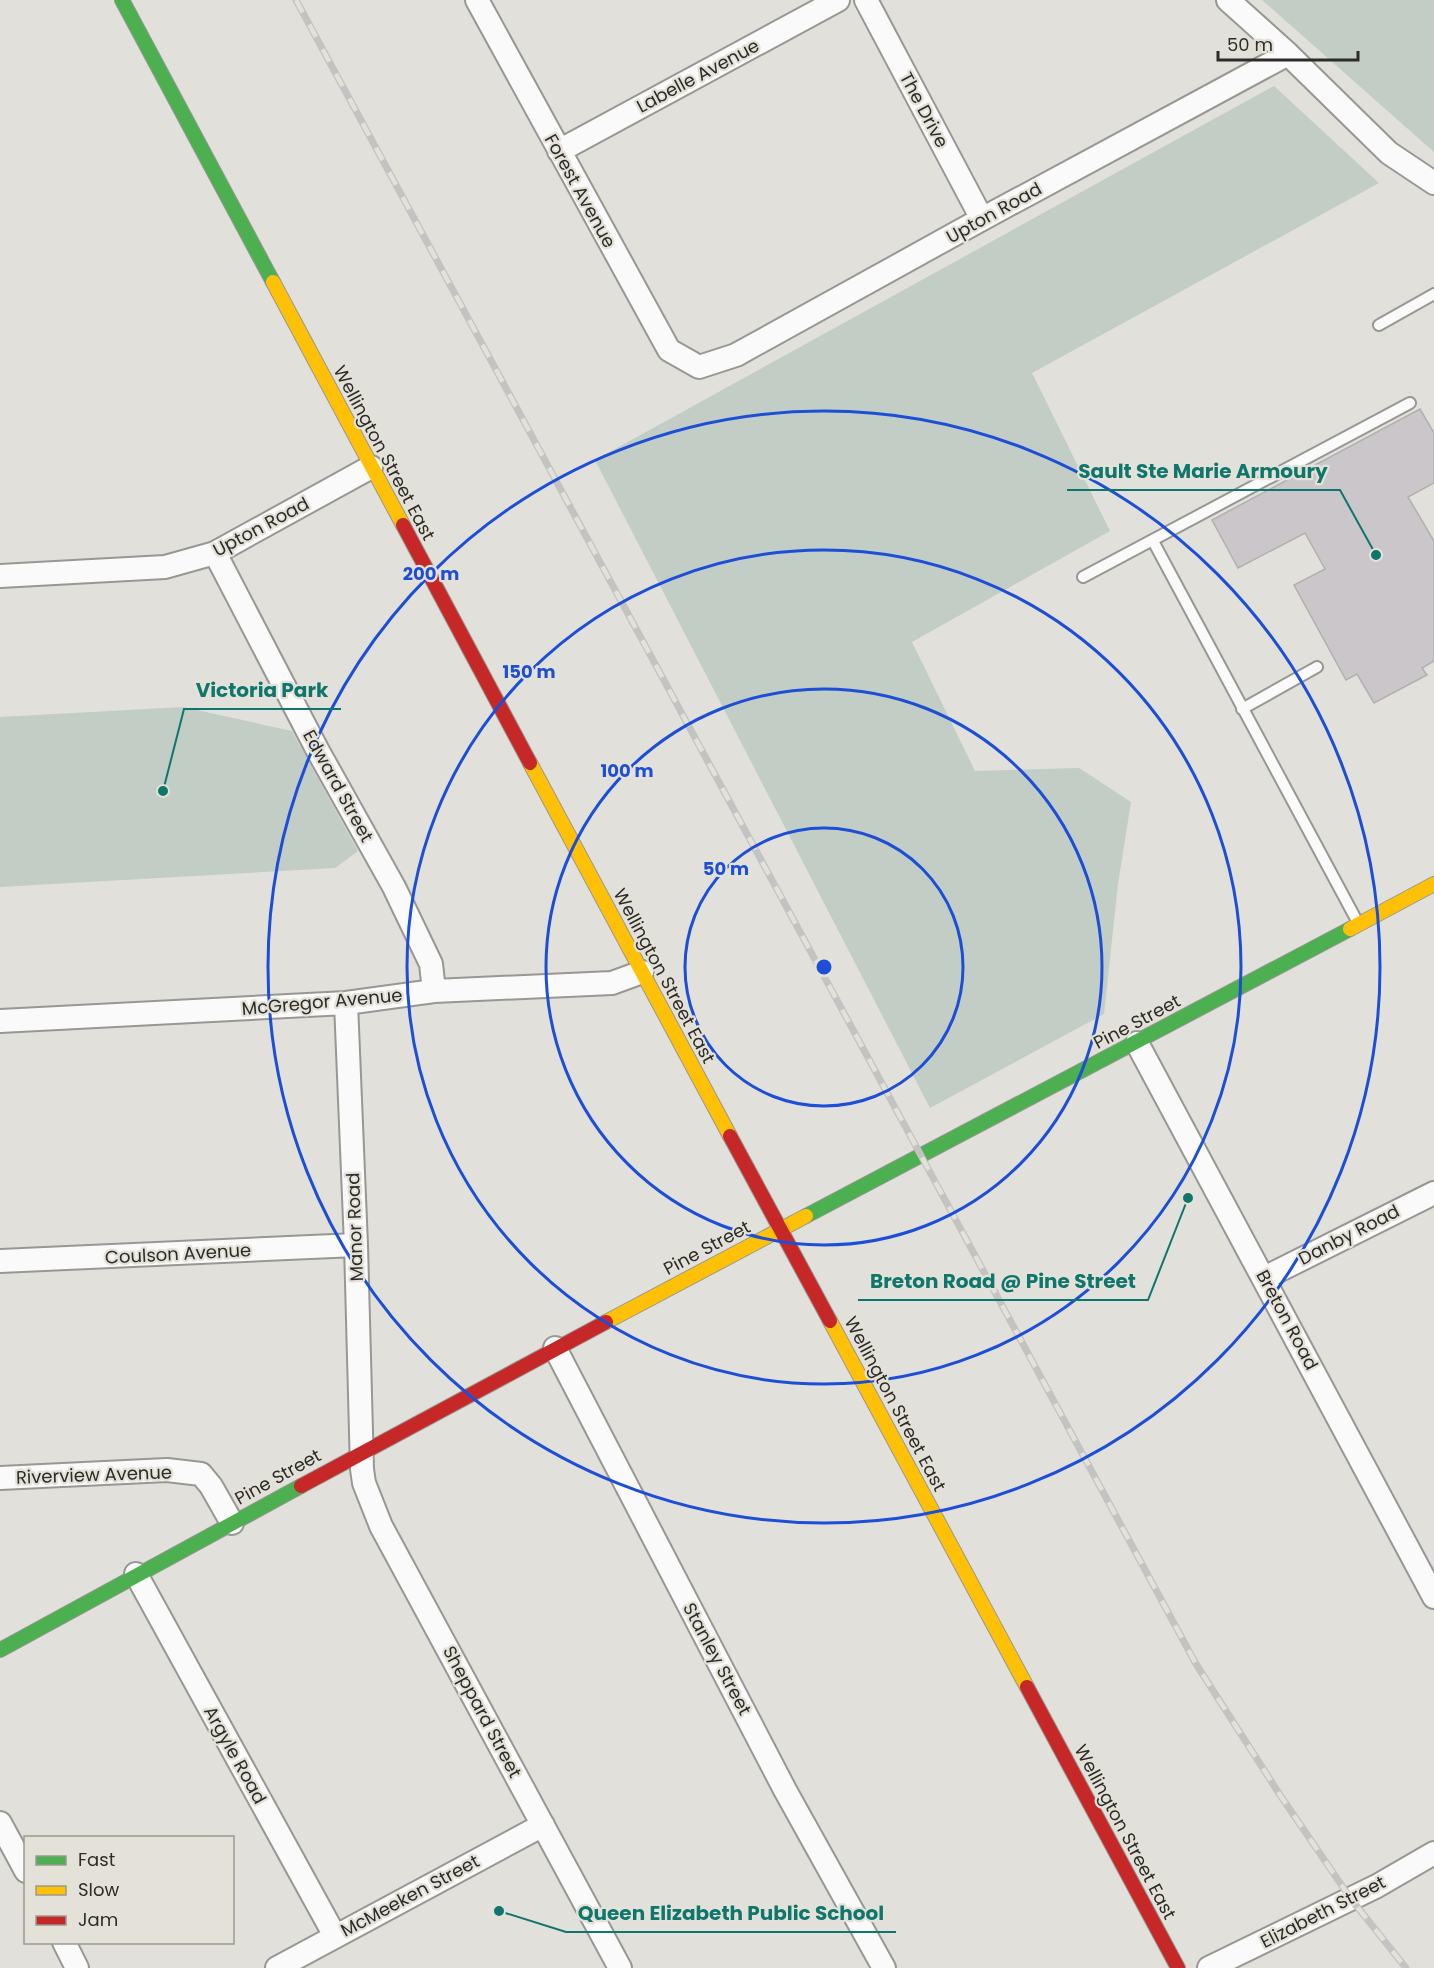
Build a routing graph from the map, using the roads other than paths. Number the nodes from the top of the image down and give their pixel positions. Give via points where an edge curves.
1 (122, 0) edge
2 (477, 0) edge
3 (838, 0) edge
4 (866, 0) edge
5 (1228, 0) edge
6 (1288, 54) junction
7 (559, 151) junction
8 (1434, 183) edge
9 (982, 219) junction
10 (1434, 294) edge
11 (1379, 325) dead end
12 (699, 367) joint
13 (1410, 403) dead end
14 (372, 467) junction
15 (1153, 541) junction
16 (215, 553) junction
17 (0, 576) edge
18 (1083, 577) dead end
19 (1317, 667) dead end
20 (1242, 709) junction
21 (1434, 884) edge
22 (1359, 924) junction
23 (642, 972) junction
24 (434, 991) junction
25 (346, 1003) junction
26 (0, 1021) edge
27 (1137, 1043) junction
28 (1434, 1192) edge
29 (780, 1230) junction
30 (356, 1245) junction
31 (0, 1262) edge
32 (1264, 1278) junction
33 (555, 1348) junction
34 (362, 1451) junction
35 (0, 1478) edge
36 (232, 1523) junction
37 (136, 1574) junction
38 (1434, 1597) edge
39 (0, 1650) edge
40 (0, 1822) edge
41 (543, 1825) junction
42 (1434, 1853) edge
43 (24, 1866) edge
44 (335, 1936) junction
45 (65, 1944) edge
46 (77, 1968) edge
47 (277, 1968) edge
48 (620, 1968) edge
49 (884, 1968) edge
50 (1178, 1968) edge
51 (1209, 1968) edge

1 - 14 main road, Wellington Street East
2 - 7 street, Forest Avenue
3 - 7 street, Labelle Avenue
4 - 9 street, The Drive
5 - 6 street
6 - 8 street via 1389,153
6 - 9 street, Upton Road
7 - 12 street, Forest Avenue via 669,350
9 - 12 street, Upton Road via 736,355
10 - 11 lane
13 - 15 lane
14 - 16 street, Upton Road
14 - 23 main road, Wellington Street East
15 - 18 lane
15 - 20 lane
16 - 17 street, Upton Road via 165,567
16 - 24 street, Edward Street via 394,887 431,964
19 - 20 lane
20 - 22 lane
21 - 22 main road, Pine Street
22 - 27 main road, Pine Street
23 - 24 street, McGregor Avenue via 612,983
23 - 29 main road, Wellington Street East
24 - 25 street, McGregor Avenue
25 - 26 street, McGregor Avenue
25 - 30 street, Manor Road
27 - 29 main road, Pine Street
27 - 32 street, Breton Road
28 - 32 street, Danby Road
29 - 33 main road, Pine Street
29 - 50 main road, Wellington Street East
30 - 31 street, Coulson Avenue
30 - 34 street, Manor Road
32 - 38 street, Breton Road
33 - 34 main road, Pine Street
33 - 49 street, Stanley Street via 785,1790
34 - 36 main road, Pine Street
34 - 41 street, Sheppard Street via 364,1483 381,1526
35 - 36 street, Riverview Avenue via 167,1470 201,1474
36 - 37 main road, Pine Street
37 - 39 main road, Pine Street
37 - 44 street, Argyle Road
40 - 43 street
41 - 44 street, McMeeken Street
41 - 48 street, Sheppard Street
42 - 51 street, Elizabeth Street via 1377,1886
44 - 47 street, McMeeken Street
45 - 46 street

